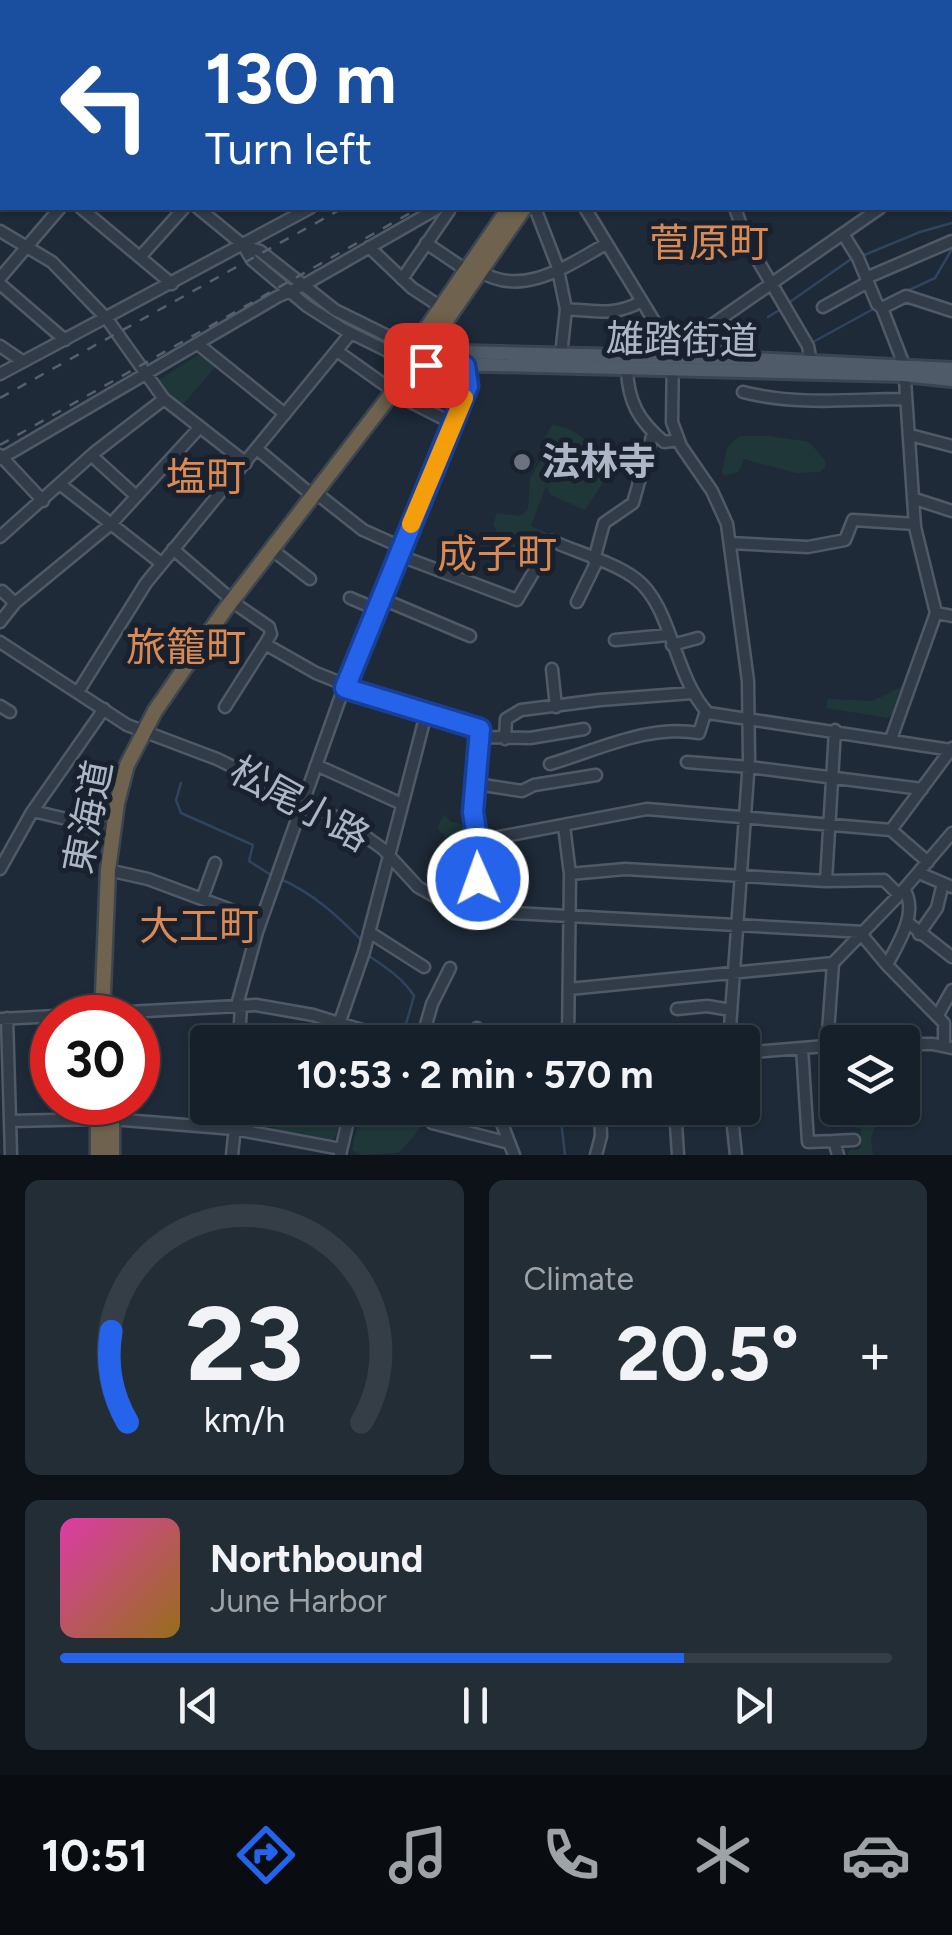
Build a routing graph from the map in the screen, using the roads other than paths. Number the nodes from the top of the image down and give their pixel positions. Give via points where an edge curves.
1 (58, 210) edge
2 (83, 210) edge
3 (182, 210) edge
4 (200, 210) edge
5 (304, 210) edge
6 (434, 210) edge
7 (447, 210) edge
8 (508, 210) edge
9 (533, 210) edge
10 (536, 210) edge
11 (586, 210) edge
12 (735, 210) edge
13 (877, 210) edge
14 (0, 231) edge
15 (843, 234) junction
16 (952, 242) edge
17 (426, 243) junction
18 (606, 244) junction
19 (26, 246) junction
20 (243, 246) junction
21 (369, 247) junction
22 (140, 256) junction
23 (473, 270) junction
24 (558, 270) junction
25 (402, 279) junction
26 (867, 280) junction
27 (0, 281) edge
28 (172, 284) junction
29 (770, 284) junction
30 (302, 286) junction
31 (289, 292) junction
32 (640, 302) junction
33 (823, 307) dead end
34 (441, 308) junction
35 (882, 308) junction
36 (566, 309) junction
37 (952, 312) edge
38 (107, 319) junction
39 (351, 333) junction
40 (66, 340) junction
41 (199, 345) junction
42 (0, 346) edge
43 (337, 351) junction
44 (560, 355) junction
45 (415, 357) junction
46 (673, 360) junction
47 (22, 362) junction
48 (810, 362) junction
49 (465, 366) junction
50 (628, 369) junction
51 (952, 369) edge
52 (904, 370) junction
53 (0, 374) edge
54 (146, 374) junction
55 (952, 380) edge
56 (394, 390) junction
57 (744, 392) dead end
58 (904, 399) junction
59 (164, 400) junction
60 (285, 414) junction
61 (454, 424) junction
62 (200, 427) junction
63 (653, 433) junction
64 (910, 435) junction
65 (678, 440) junction
66 (952, 446) edge
67 (256, 449) junction
68 (92, 456) junction
69 (1, 458) edge
70 (246, 462) junction
71 (61, 485) junction
72 (314, 494) junction
73 (136, 496) junction
74 (915, 499) junction
75 (43, 501) junction
76 (952, 510) edge
77 (111, 524) junction
78 (915, 524) junction
79 (0, 537) edge
80 (730, 544) junction
81 (173, 548) junction
82 (271, 549) junction
83 (399, 551) junction
84 (596, 561) junction
85 (162, 563) junction
86 (310, 579) dead end
87 (2, 590) edge
88 (350, 598) dead end
89 (232, 600) junction
90 (577, 602) dead end
91 (14, 603) junction
92 (378, 604) junction
93 (936, 613) junction
94 (952, 616) edge
95 (0, 622) edge
96 (470, 636) dead end
97 (698, 638) dead end
98 (615, 640) dead end
99 (670, 640) junction
100 (0, 642) edge
101 (266, 644) junction
102 (552, 668) dead end
103 (345, 686) junction
104 (78, 692) junction
105 (692, 694) junction
106 (225, 706) dead end
107 (556, 706) junction
108 (104, 709) junction
109 (706, 711) junction
110 (426, 714) junction
111 (750, 717) junction
112 (584, 728) dead end
113 (835, 730) junction
114 (143, 732) junction
115 (481, 737) junction
116 (505, 739) junction
117 (891, 739) junction
118 (952, 749) edge
119 (686, 762) dead end
120 (550, 764) dead end
121 (316, 765) junction
122 (749, 767) junction
123 (596, 775) dead end
124 (832, 778) junction
125 (476, 784) junction
126 (922, 790) junction
127 (303, 800) junction
128 (402, 804) junction
129 (33, 810) junction
130 (745, 819) junction
131 (829, 825) junction
132 (564, 826) junction
133 (112, 830) junction
134 (890, 830) junction
135 (952, 833) edge
136 (0, 840) edge
137 (478, 841) junction
138 (12, 846) junction
139 (388, 855) junction
140 (215, 862) dead end
141 (928, 862) junction
142 (0, 869) edge
143 (108, 870) junction
144 (920, 873) junction
145 (570, 874) junction
146 (741, 874) junction
147 (826, 881) junction
148 (947, 885) edge
149 (902, 892) junction
150 (202, 899) junction
151 (470, 912) junction
152 (571, 918) junction
153 (261, 921) junction
154 (907, 922) junction
155 (737, 926) junction
156 (369, 932) junction
157 (863, 933) junction
158 (920, 934) junction
159 (952, 957) edge
160 (833, 963) junction
161 (886, 965) junction
162 (424, 966) dead end
163 (450, 968) dead end
164 (734, 973) junction
165 (569, 989) junction
166 (952, 990) edge
167 (105, 995) edge
168 (237, 1005) junction
169 (677, 1009) dead end
170 (731, 1010) junction
171 (160, 1011) edge
172 (938, 1015) junction
173 (30, 1017) edge
174 (4, 1018) edge
175 (339, 1024) joint
176 (239, 1025) edge
177 (426, 1025) edge
178 (568, 1025) edge
179 (730, 1025) edge
180 (832, 1025) edge
181 (920, 1045) edge
182 (820, 1047) edge
183 (950, 1047) edge
184 (802, 1048) junction
185 (760, 1052) edge
186 (5, 1105) edge
187 (10, 1121) junction
188 (30, 1121) edge
189 (160, 1123) edge
190 (104, 1125) edge
191 (106, 1125) edge
192 (235, 1125) edge
193 (347, 1125) edge
194 (436, 1125) edge
195 (502, 1125) edge
196 (601, 1125) edge
197 (676, 1125) edge
198 (733, 1125) edge
199 (234, 1129) junction
200 (854, 1140) dead end
201 (302, 1141) junction
202 (834, 1142) junction
203 (509, 1143) junction
204 (341, 1152) edge
205 (12, 1155) edge
206 (98, 1155) edge
207 (112, 1155) edge
208 (232, 1155) edge
209 (299, 1155) edge
210 (514, 1155) edge
211 (596, 1155) edge
212 (678, 1155) edge
213 (736, 1155) edge
214 (838, 1155) edge

1 - 19 street
2 - 22 street
3 - 22 street
4 - 20 street
5 - 20 street
6 - 21 street
7 - 17 street
8 - 23 highway, 東海道
9 - 23 highway, 東海道
10 - 24 street
11 - 18 street
12 - 29 street
13 - 15 street
14 - 19 street
15 - 26 street
15 - 29 street
16 - 26 street
17 - 23 street
17 - 25 street
18 - 24 street
18 - 32 street
19 - 27 street
19 - 38 street via 52,262
20 - 28 street
20 - 30 street via 260,251
20 - 31 street
21 - 25 street
21 - 30 street
22 - 28 street
23 - 24 street via 493,280 518,280
23 - 34 highway, 東海道
23 - 45 highway, 東海道 via 430,344
24 - 36 street
25 - 34 street
26 - 33 street
26 - 35 street
27 - 40 street
28 - 38 street
29 - 46 street
29 - 48 street via 808,346
30 - 31 street
30 - 45 street
31 - 39 street
31 - 41 street
32 - 36 street via 612,313
32 - 46 street
34 - 45 highway, 東海道
35 - 37 street via 906,296
35 - 52 street
36 - 44 street
38 - 40 street
38 - 54 street
39 - 43 street
39 - 45 street
40 - 47 street
41 - 54 street
41 - 60 street
42 - 47 street
43 - 56 street
43 - 60 street
44 - 45 main road, 雄踏街道
44 - 46 main road, 雄踏街道
45 - 49 main road, 雄踏街道
45 - 56 highway, 東海道
46 - 48 main road, 雄踏街道
46 - 50 main road, 雄踏街道
46 - 52 main road, 雄踏街道
46 - 65 street via 671,410
47 - 53 street
48 - 52 main road, 雄踏街道
49 - 50 main road, 雄踏街道
49 - 61 street via 468,386
50 - 63 street via 628,398
51 - 52 main road, 雄踏街道
52 - 55 main road, 雄踏街道
52 - 58 street
54 - 59 street
54 - 69 street
56 - 61 street
56 - 72 highway, 東海道
57 - 58 street via 788,402
58 - 64 street
59 - 62 street
59 - 68 street
60 - 67 street
61 - 83 street
62 - 70 street
62 - 73 street
63 - 65 street via 667,443
63 - 84 street via 633,503 606,520
64 - 66 street
64 - 74 street
65 - 80 street via 719,504
67 - 70 street
67 - 72 street
68 - 71 street
68 - 73 street
69 - 75 street
70 - 81 street
71 - 75 street
71 - 77 street
72 - 82 highway, 東海道
72 - 83 street
73 - 77 street
74 - 76 street
74 - 78 street
75 - 79 street
77 - 85 street
77 - 91 street
78 - 80 street via 853,520 845,540
78 - 93 street
80 - 111 street
81 - 85 street
81 - 89 street
82 - 86 street
82 - 89 highway, 東海道
83 - 84 street via 517,600 552,541
83 - 92 street
84 - 90 street
84 - 99 street via 640,581
85 - 104 street
87 - 91 street
88 - 92 street
89 - 101 street via 269,628
89 - 114 highway, 東海道
91 - 95 street
92 - 96 street
92 - 103 street
93 - 94 street
93 - 117 street
97 - 99 street
98 - 99 street
99 - 105 street
100 - 104 street, 松尾小路
101 - 103 street
101 - 106 street
102 - 107 street
103 - 110 street
103 - 121 street
104 - 108 street, 松尾小路
105 - 107 street
105 - 109 street
107 - 116 street via 508,716
108 - 114 street, 松尾小路
108 - 129 street
109 - 111 street
109 - 120 street via 699,733 634,736
110 - 115 street via 480,729
110 - 128 street
111 - 113 street
111 - 122 street
112 - 116 street
113 - 117 street
113 - 124 street
114 - 127 street, 松尾小路
114 - 133 highway, 東海道 via 123,774
115 - 116 street
115 - 125 street
117 - 118 street
118 - 126 street
119 - 122 street
121 - 127 street
121 - 128 street
122 - 124 street
122 - 130 street
123 - 125 street via 522,791
124 - 126 street
124 - 131 street
125 - 137 street
126 - 134 street
127 - 139 street, 松尾小路
127 - 153 street
128 - 139 street
129 - 133 street
129 - 138 street
130 - 131 street
130 - 132 street via 647,808
130 - 146 street
131 - 134 street
131 - 147 street
132 - 137 street
132 - 145 street
133 - 143 highway, 東海道
134 - 141 street
135 - 141 street
136 - 138 street
137 - 151 street
138 - 142 street
139 - 151 street, 松尾小路 via 418,887
139 - 156 street
140 - 150 street
141 - 144 street
143 - 150 street
143 - 167 highway, 東海道
144 - 148 street
144 - 149 street
145 - 146 street
145 - 152 street
146 - 147 street
146 - 155 street
147 - 149 street via 884,880
148 - 158 street
149 - 154 street via 910,906
149 - 157 street
150 - 153 street
151 - 152 street, 松尾小路
152 - 155 street, 松尾小路
152 - 165 street
153 - 168 street
154 - 158 street
154 - 161 street
155 - 157 street, 松尾小路
155 - 164 street
156 - 162 street
156 - 175 street
157 - 160 street
157 - 161 street
158 - 159 street
160 - 164 street
160 - 180 street
161 - 172 street
163 - 177 street
164 - 165 street
164 - 170 street
165 - 178 street
166 - 172 street
168 - 171 street
168 - 175 street
168 - 176 street
169 - 170 street
170 - 179 street
172 - 183 street
173 - 174 street
174 - 186 street
181 - 183 street
182 - 184 street
184 - 185 street
184 - 202 street via 808,1142
186 - 187 street
187 - 188 street
187 - 205 street
189 - 199 street
190 - 206 highway
191 - 207 highway
192 - 199 street
193 - 204 street
194 - 203 street
195 - 203 street
196 - 211 street
197 - 212 street
198 - 213 street
199 - 201 street
199 - 208 street
200 - 202 street
201 - 204 street
201 - 209 street
202 - 214 street
203 - 210 street

